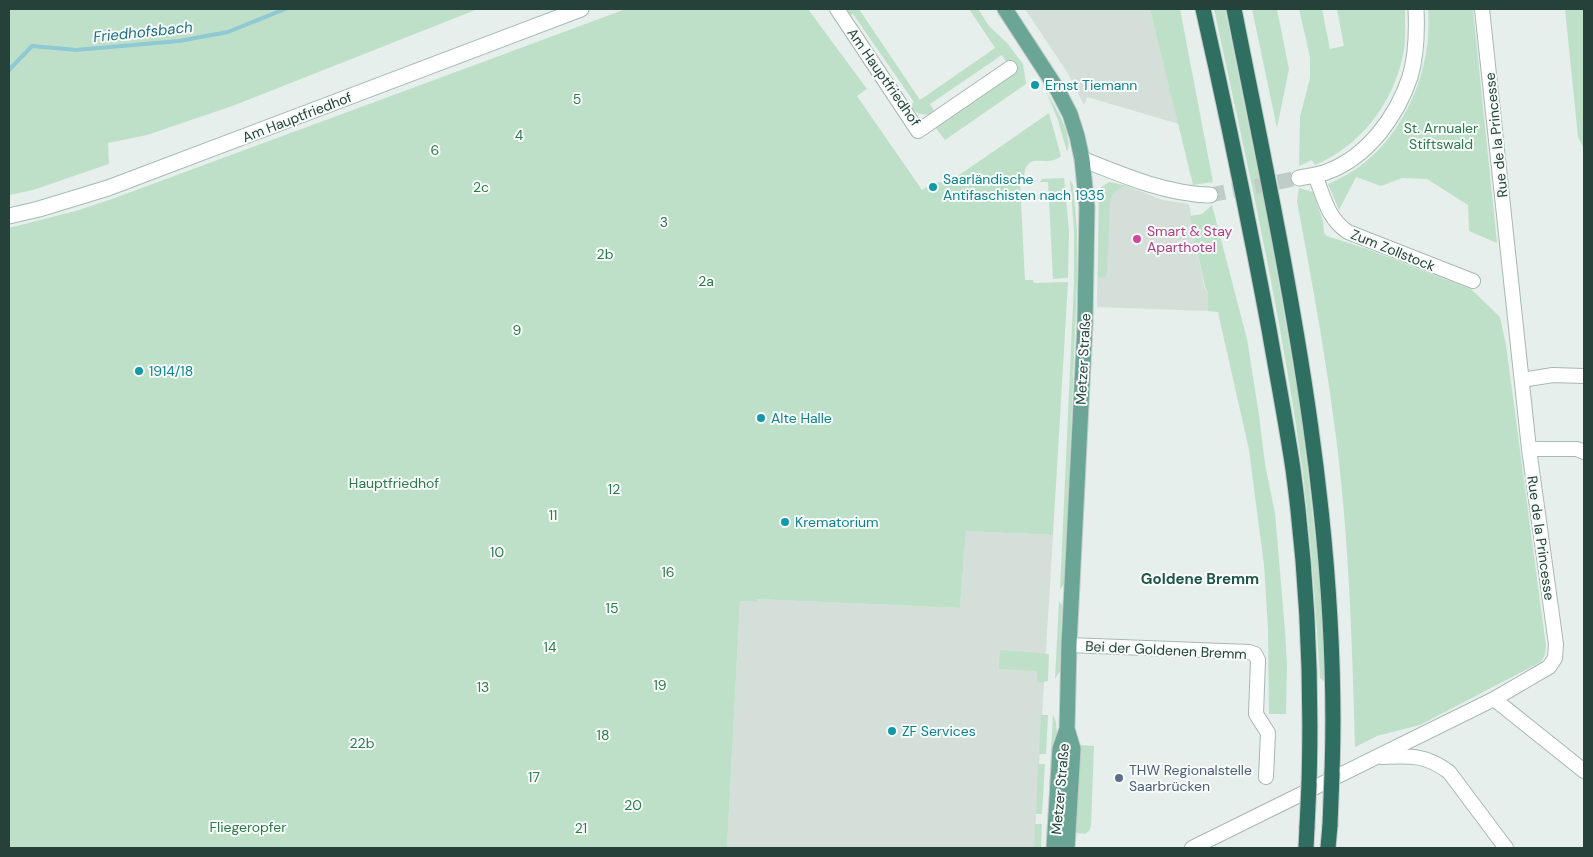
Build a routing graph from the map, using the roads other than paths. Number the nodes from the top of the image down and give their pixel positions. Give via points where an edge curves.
1 (581, 9) edge
2 (837, 9) edge
3 (1005, 9) edge
4 (1203, 9) edge
5 (1234, 9) edge
6 (1416, 9) edge
7 (1482, 9) edge
8 (1010, 68) dead end
9 (1082, 159) junction
10 (1315, 175) junction
11 (1299, 178) tunnel mouth
12 (1210, 195) tunnel mouth
13 (9, 216) edge
14 (1473, 281) dead end
15 (1584, 376) edge
16 (1522, 380) junction
17 (1529, 449) junction
18 (1584, 452) edge
19 (1069, 645) junction
20 (1494, 699) junction
21 (1067, 729) junction
22 (1376, 757) junction
23 (1584, 772) edge
24 (1266, 778) dead end
25 (1054, 848) edge
26 (1067, 848) edge
27 (1192, 848) edge
28 (1306, 848) edge
29 (1328, 848) edge
30 (1506, 848) edge

1 - 13 main road, Am Hauptfriedhof via 117,185
2 - 8 street, Am Hauptfriedhof via 918,131
3 - 9 main road, Metzer Straße via 1063,100
4 - 28 highway, bridge via 1250,229 1293,470 1304,591 1310,745
5 - 29 highway, bridge via 1310,411 1325,544 1334,734
6 - 10 main road via 1415,50 1410,77 1383,128 1358,155
7 - 16 street, Rue de la Princesse
9 - 12 main road via 1161,188
9 - 19 main road, Metzer Straße via 1087,207 1086,285
10 - 11 main road
10 - 14 street, Zum Zollstock via 1331,216 1344,229
15 - 16 street via 1553,375
16 - 17 street, Rue de la Princesse
17 - 18 street via 1577,449
17 - 20 street, Rue de la Princesse via 1556,644 1555,658 1549,667
19 - 21 main road, Metzer Straße
19 - 24 street, Bei der Goldenen Bremm via 1255,654 1258,660 1256,714 1266,729 1268,739
20 - 22 street, Rue de la Princesse
20 - 23 street
21 - 25 main road, Metzer Straße via 1060,749
21 - 26 main road, Metzer Straße via 1073,749
22 - 27 street, Rue de la Princesse
22 - 30 street via 1424,758 1449,772

